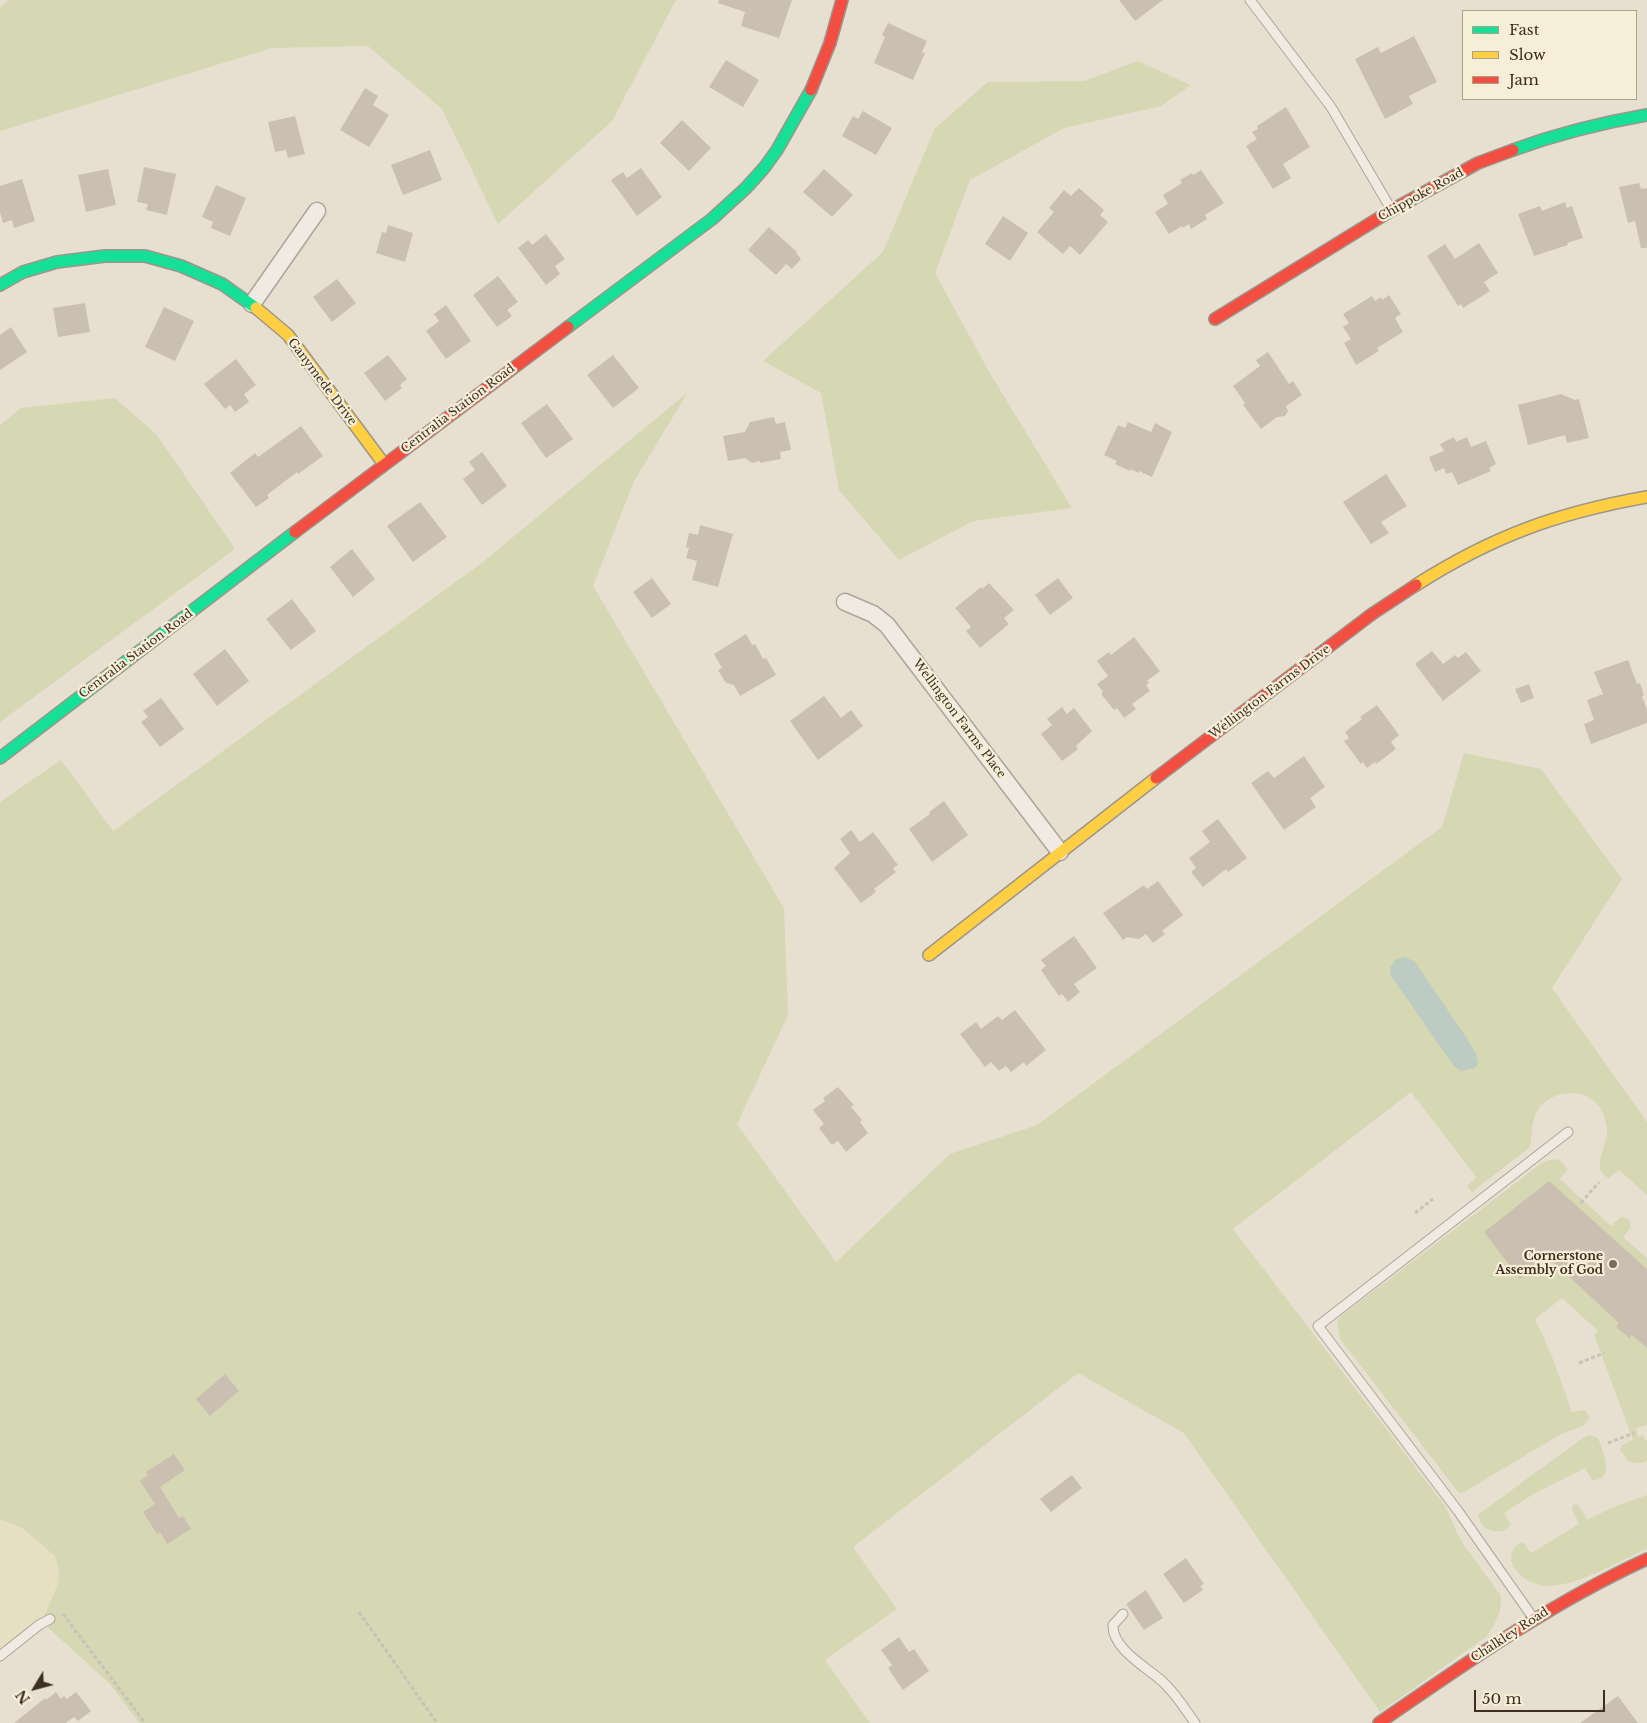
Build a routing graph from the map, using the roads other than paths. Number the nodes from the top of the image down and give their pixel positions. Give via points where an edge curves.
1 (842, 0) edge
2 (1250, 0) edge
3 (1647, 115) edge
4 (1392, 210) junction
5 (317, 211) dead end
6 (0, 284) edge
7 (252, 304) junction
8 (1215, 319) dead end
9 (384, 464) junction
10 (1647, 497) edge
11 (845, 602) dead end
12 (0, 758) edge
13 (1060, 852) junction
14 (929, 955) dead end
15 (1568, 1132) dead end
16 (1647, 1559) edge
17 (1123, 1614) dead end
18 (50, 1619) dead end
19 (1534, 1619) junction
20 (0, 1656) edge
21 (1195, 1723) edge
22 (1379, 1723) edge

1 - 9 street, Centralia Station Road via 812,89 785,137 741,193 712,219
2 - 4 lane via 1331,107
3 - 4 street, Chippoke Road via 1542,139 1478,164
4 - 8 street, Chippoke Road
5 - 7 street
6 - 7 street, Ganymede Drive via 23,272 57,262 105,256 145,256 181,266 222,284
7 - 9 street, Ganymede Drive via 288,335
9 - 12 street, Centralia Station Road
10 - 13 street, Wellington Farms Drive via 1564,515 1523,528 1420,582 1372,614
11 - 13 street, Wellington Farms Place via 873,614 887,625
13 - 14 street, Wellington Farms Drive
15 - 19 lane via 1318,1326 1458,1511
16 - 19 street, Chalkley Road via 1575,1594
17 - 21 lane via 1113,1624 1118,1641 1169,1688
18 - 20 lane
19 - 22 street, Chalkley Road

